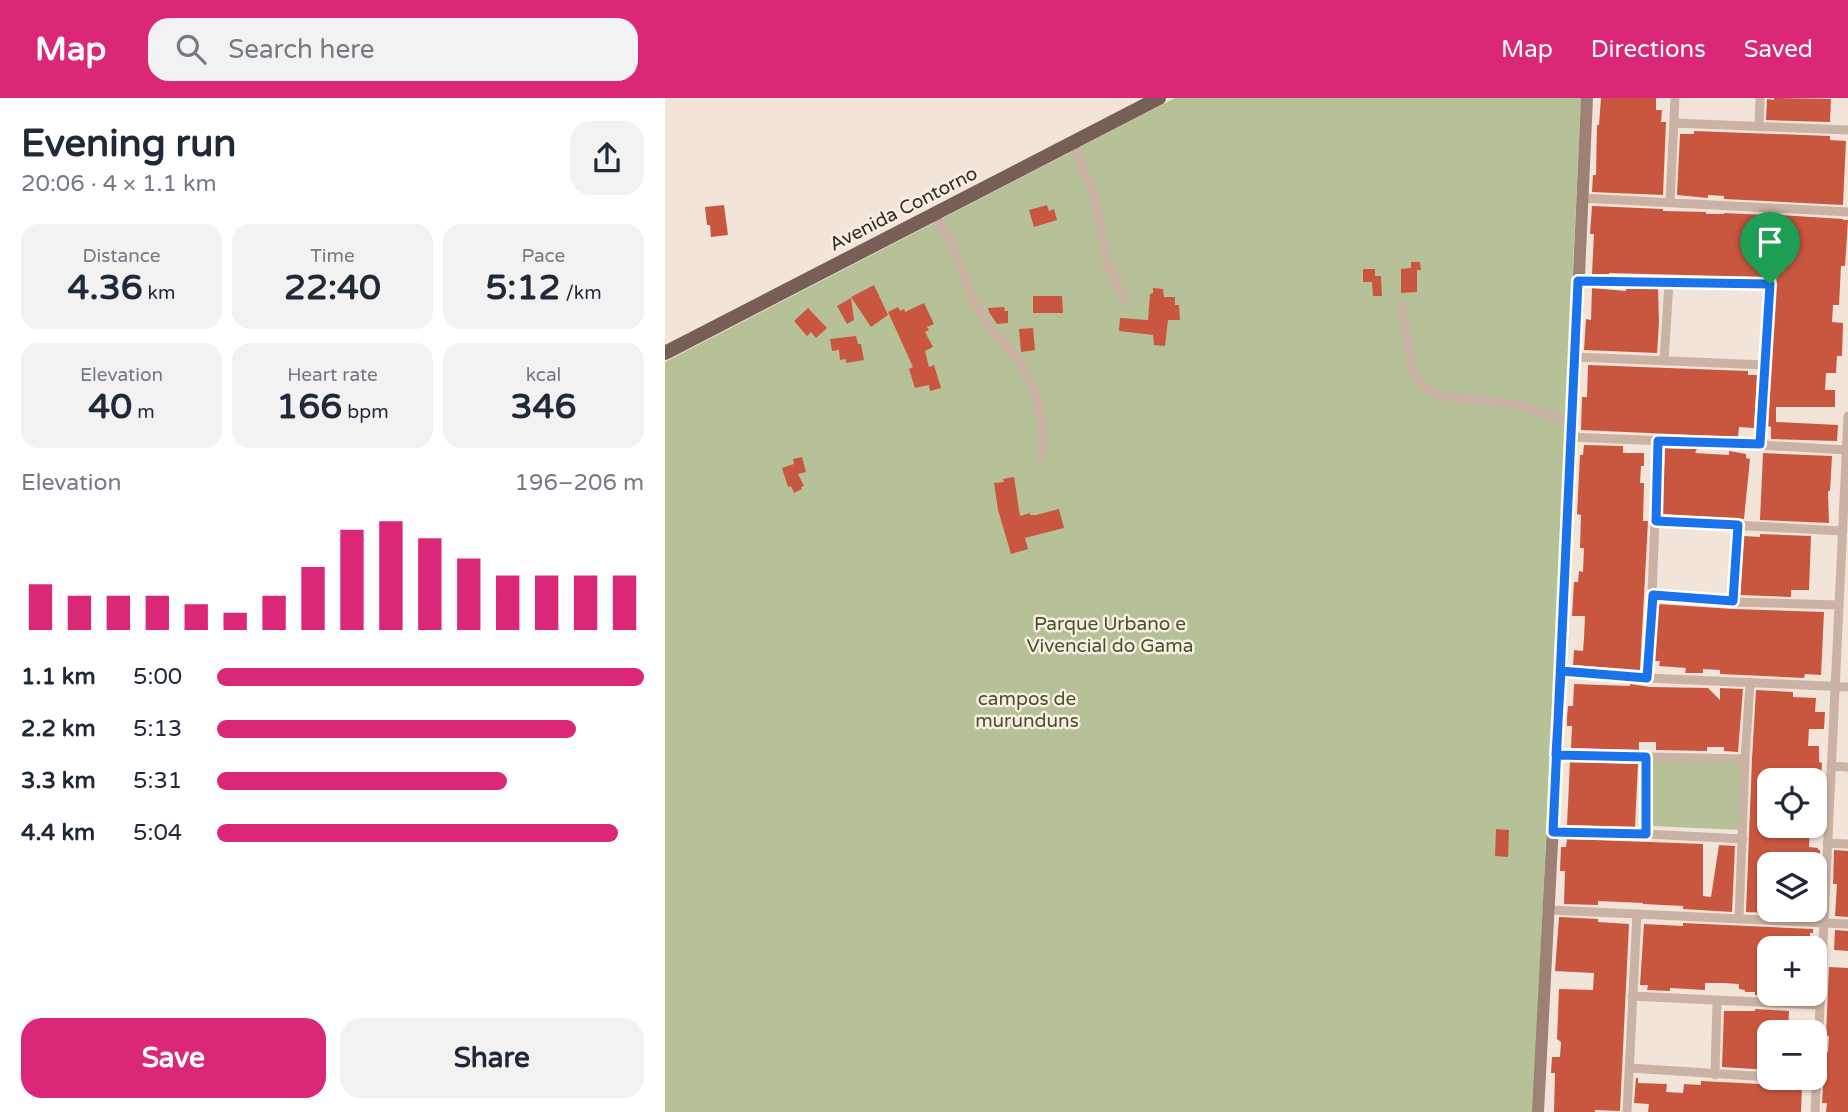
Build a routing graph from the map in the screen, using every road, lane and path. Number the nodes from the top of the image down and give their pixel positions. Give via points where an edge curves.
1 (1159, 98) edge
2 (1587, 98) edge
3 (1675, 98) edge
4 (1760, 98) edge
5 (1674, 123) junction
6 (1759, 127) junction
7 (1848, 130) edge
8 (1073, 142) junction
9 (1581, 198) junction
10 (1670, 202) junction
11 (1773, 209) junction
12 (1848, 212) edge
13 (934, 214) junction
14 (1578, 281) junction
15 (1669, 283) junction
16 (1770, 284) junction
17 (1124, 299) dead end
18 (1402, 307) dead end
19 (665, 353) edge
20 (1574, 358) junction
21 (1664, 361) junction
22 (1765, 365) junction
23 (1848, 416) edge
24 (1571, 422) junction
25 (1570, 438) junction
26 (1658, 441) junction
27 (1760, 444) junction
28 (1847, 450) edge
29 (1041, 455) dead end
30 (1847, 464) edge
31 (1656, 521) junction
32 (1738, 525) junction
33 (1843, 531) junction
34 (1653, 595) junction
35 (1733, 601) junction
36 (1839, 605) junction
37 (1561, 671) junction
38 (1647, 678) junction
39 (1751, 682) junction
40 (1836, 687) junction
41 (1848, 687) edge
42 (1556, 755) junction
43 (1646, 757) junction
44 (1745, 759) junction
45 (1831, 766) junction
46 (1848, 766) edge
47 (1553, 832) junction
48 (1646, 834) junction
49 (1743, 839) junction
50 (1828, 844) junction
51 (1848, 844) edge
52 (1827, 870) edge
53 (1549, 910) junction
54 (1637, 914) junction
55 (1739, 919) junction
56 (1757, 920) edge
57 (1825, 922) joint
58 (1848, 924) edge
59 (1824, 936) edge
60 (1632, 996) junction
61 (1717, 1001) junction
62 (1757, 1003) edge
63 (1630, 1068) junction
64 (1715, 1075) junction
65 (1757, 1077) edge
66 (1816, 1090) edge
67 (1538, 1112) edge
68 (1627, 1112) edge
69 (1815, 1112) edge

1 - 8 main road, Avenida Contorno
2 - 9 street
3 - 5 street
4 - 6 street
5 - 6 street
5 - 10 street
6 - 7 street
8 - 13 main road, Avenida Contorno
8 - 17 street via 1092,190 1107,263
9 - 10 street
9 - 14 street
10 - 11 street
11 - 12 street
11 - 16 street
13 - 19 main road, Avenida Contorno
13 - 29 street via 952,244 970,294 1030,381 1041,417
14 - 15 street
14 - 20 street
15 - 16 street
15 - 21 street
16 - 22 street
18 - 24 street via 1412,368 1423,387 1444,396 1511,404
20 - 21 street
20 - 24 street
21 - 22 street
22 - 27 street
23 - 28 street
24 - 25 street
25 - 26 street
25 - 37 street
26 - 27 street
26 - 31 street
27 - 28 street
28 - 30 street
30 - 33 street
31 - 32 street
31 - 34 street
32 - 33 street
32 - 35 street
33 - 36 street
34 - 35 street
34 - 38 street
35 - 36 street
36 - 40 street
37 - 38 street
37 - 42 street
38 - 39 street
39 - 40 street
39 - 44 street
40 - 41 street
40 - 45 street
42 - 43 street
42 - 47 street
43 - 44 street
43 - 48 street
44 - 49 street
45 - 46 street
45 - 50 street
47 - 48 street
47 - 53 street
48 - 49 street
49 - 55 street
50 - 51 street
50 - 52 street
53 - 54 street
53 - 67 street
54 - 55 street
54 - 60 street
55 - 56 street
57 - 58 street
57 - 59 street
60 - 61 street
60 - 63 street
61 - 62 street
61 - 64 street
63 - 64 street
63 - 68 street
64 - 65 street
66 - 69 street

